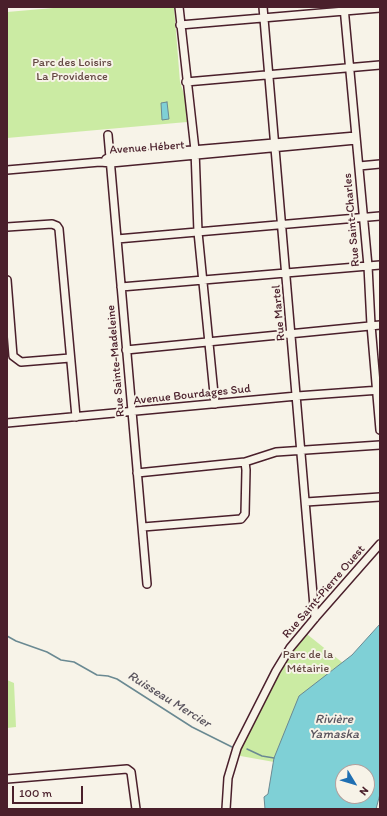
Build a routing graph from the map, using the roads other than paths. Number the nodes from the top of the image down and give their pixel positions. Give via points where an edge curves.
1 (179, 7) edge
2 (263, 7) edge
3 (380, 8) edge
4 (344, 9) edge
5 (264, 19) junction
6 (180, 26) junction
7 (380, 65) edge
8 (350, 68) junction
9 (269, 75) junction
10 (186, 82) junction
11 (108, 135) dead end
12 (356, 138) junction
13 (276, 145) junction
14 (195, 153) junction
15 (111, 160) junction
16 (380, 164) edge
17 (358, 166) junction
18 (7, 170) edge
19 (380, 216) edge
20 (363, 218) junction
21 (282, 225) junction
22 (7, 227) edge
23 (198, 232) junction
24 (117, 239) junction
25 (380, 265) edge
26 (368, 266) junction
27 (286, 273) junction
28 (7, 280) edge
29 (203, 280) junction
30 (121, 287) junction
31 (380, 324) edge
32 (371, 325) junction
33 (291, 334) junction
34 (209, 342) junction
35 (126, 350) junction
36 (70, 358) junction
37 (378, 390) edge
38 (297, 396) junction
39 (215, 404) junction
40 (132, 412) junction
41 (76, 417) junction
42 (7, 423) edge
43 (380, 430) edge
44 (380, 445) edge
45 (301, 450) junction
46 (245, 462) junction
47 (137, 472) junction
48 (380, 497) edge
49 (306, 502) junction
50 (142, 527) junction
51 (380, 544) edge
52 (147, 584) dead end
53 (315, 618) junction
54 (7, 779) edge
55 (136, 809) edge
56 (226, 809) edge

1 - 6 street
2 - 5 street, Rue Martel
3 - 4 street
4 - 5 street
4 - 8 street, Rue Saint-Charles
5 - 6 street
5 - 9 street, Rue Martel
6 - 10 street
7 - 8 street
8 - 9 street
8 - 12 street, Rue Saint-Charles
9 - 10 street
9 - 13 street, Rue Martel
10 - 14 street
11 - 15 street, Rue Sainte-Madeleine
12 - 13 street, Avenue Hébert
12 - 17 street, Rue Saint-Charles
13 - 14 street, Avenue Hébert
13 - 21 street, Rue Martel
14 - 15 street, Avenue Hébert
14 - 23 street
15 - 18 street, Avenue Hébert
15 - 24 street, Rue Sainte-Madeleine
16 - 17 street
17 - 20 street, Rue Saint-Charles
19 - 20 street
20 - 21 street
20 - 26 street, Rue Saint-Charles
21 - 23 street
21 - 27 street, Rue Martel
22 - 36 street via 52,224 59,229
23 - 24 street
23 - 29 street
24 - 30 street, Rue Sainte-Madeleine
25 - 26 street
26 - 27 street
26 - 32 street, Rue Saint-Charles
27 - 29 street
27 - 33 street, Rue Martel
28 - 36 street via 13,356 22,362
29 - 30 street
29 - 34 street
30 - 35 street, Rue Sainte-Madeleine
31 - 32 street
32 - 33 street
32 - 37 street, Rue Saint-Charles
33 - 34 street
33 - 38 street, Rue Martel
34 - 35 street
34 - 39 street
35 - 40 street, Rue Sainte-Madeleine
36 - 41 street
37 - 38 street, Avenue Bourdages Sud
37 - 43 street, Rue Saint-Charles
38 - 39 street, Avenue Bourdages Sud
38 - 45 street, Rue Martel
39 - 40 street, Avenue Bourdages Sud
40 - 41 street, Avenue Bourdages Sud
40 - 47 street, Rue Sainte-Madeleine
41 - 42 street, Avenue Bourdages Sud
44 - 45 street
45 - 46 street via 276,452
45 - 49 street, Rue Martel
46 - 47 street
46 - 50 street via 245,514 241,519
47 - 50 street, Rue Sainte-Madeleine
48 - 49 street
49 - 53 street, Rue Martel
50 - 52 street, Rue Sainte-Madeleine
51 - 53 street, Rue Saint-Pierre Ouest
53 - 56 street, Rue Saint-Pierre Ouest via 290,648 276,671 238,748 228,778
54 - 55 street via 127,769 131,772

